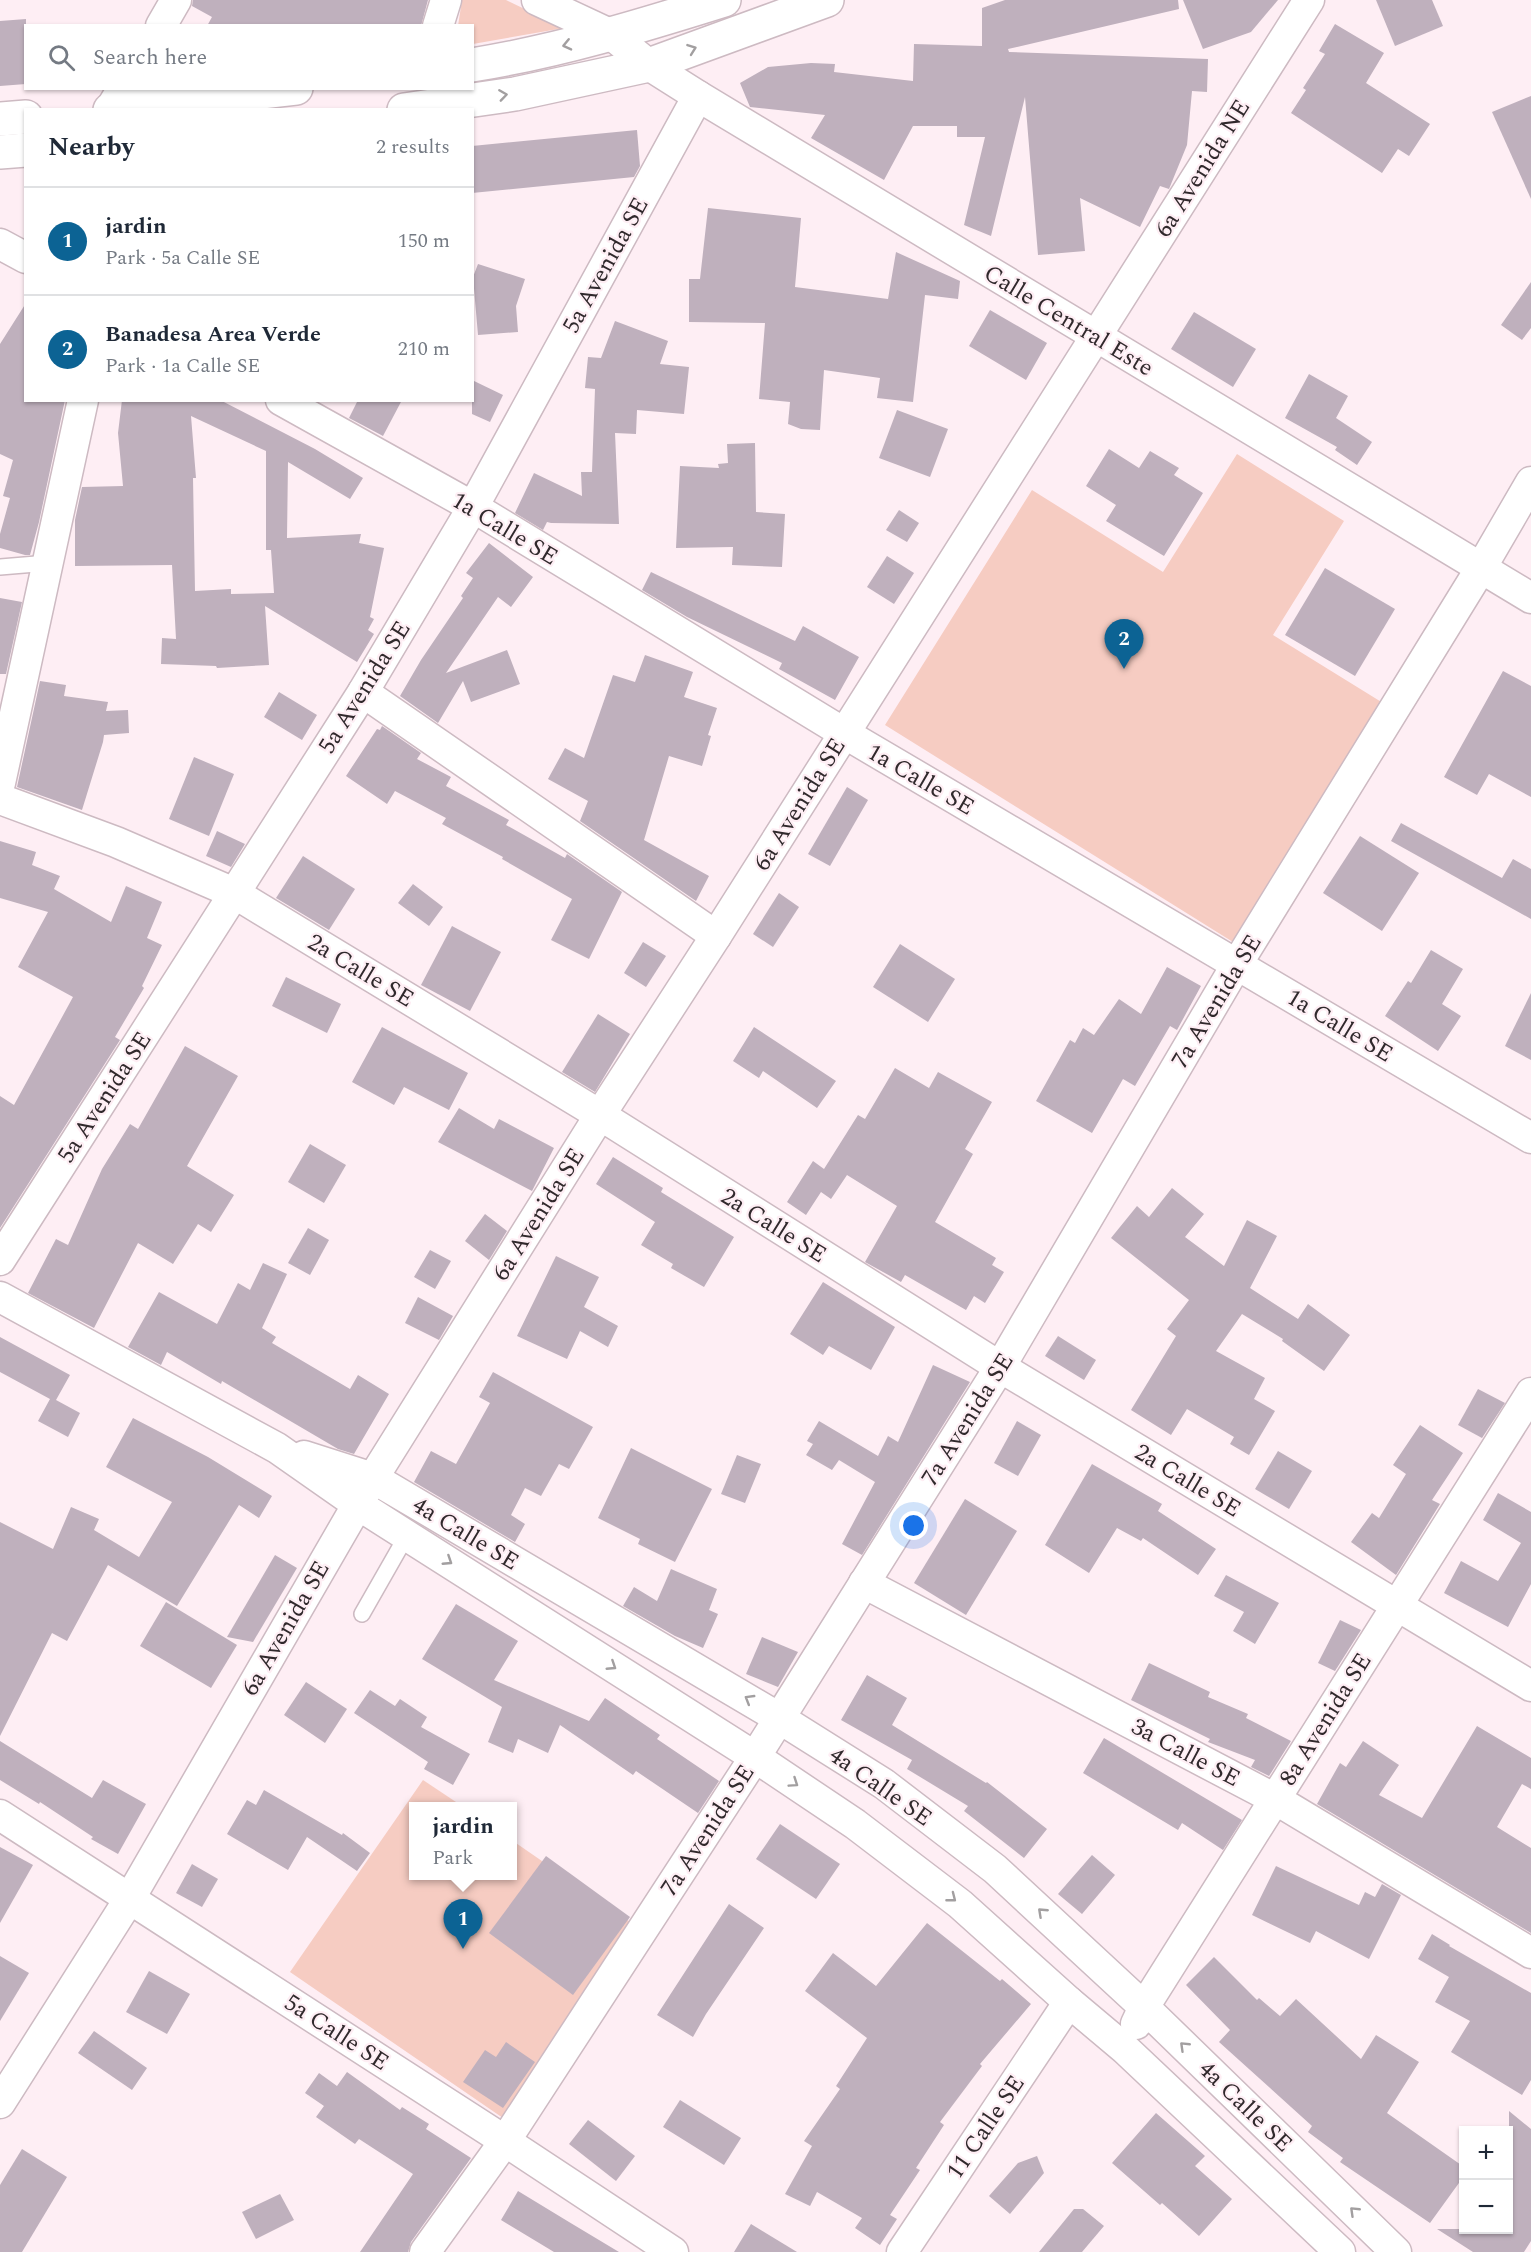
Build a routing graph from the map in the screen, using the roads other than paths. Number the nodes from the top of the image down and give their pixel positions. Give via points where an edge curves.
1 (176, 0) edge
2 (446, 0) edge
3 (537, 0) edge
4 (724, 0) edge
5 (827, 0) edge
6 (1309, 0) edge
7 (161, 24) edge
8 (439, 24) edge
9 (612, 35) junction
10 (474, 65) edge
11 (649, 65) junction
12 (122, 90) edge
13 (279, 90) edge
14 (698, 96) junction
15 (111, 108) edge
16 (127, 108) edge
17 (418, 108) edge
18 (24, 117) edge
19 (0, 119) edge
20 (24, 150) edge
21 (0, 152) edge
22 (1095, 336) junction
23 (83, 402) edge
24 (285, 402) edge
25 (1531, 482) edge
26 (473, 507) junction
27 (48, 563) junction
28 (0, 567) edge
29 (1482, 568) junction
30 (1531, 598) edge
31 (363, 692) junction
32 (844, 733) junction
33 (0, 783) edge
34 (0, 799) edge
35 (234, 892) junction
36 (716, 936) junction
37 (1237, 964) junction
38 (600, 1115) junction
39 (1531, 1138) edge
40 (0, 1260) edge
41 (0, 1297) edge
42 (1000, 1367) junction
43 (1531, 1393) edge
44 (277, 1448) junction
45 (373, 1478) junction
46 (357, 1504) junction
47 (407, 1535) junction
48 (864, 1583) junction
49 (1397, 1606) junction
50 (362, 1614) dead end
51 (1531, 1686) edge
52 (780, 1718) junction
53 (755, 1757) junction
54 (1275, 1799) junction
55 (0, 1815) edge
56 (130, 1898) junction
57 (1531, 1953) edge
58 (1069, 2002) junction
59 (1144, 2007) junction
60 (1125, 2049) junction
61 (0, 2103) edge
62 (505, 2141) junction
63 (425, 2252) edge
64 (673, 2252) edge
65 (902, 2252) edge
66 (1340, 2252) edge
67 (1396, 2252) edge

1 - 7 street
2 - 8 street
3 - 9 street, Calle Central Este
4 - 9 main road
11 -> 5 main road
6 - 22 street, 6a Avenida NE
9 -> 10 main road
9 - 11 street, Calle Central Este
11 - 14 street, Calle Central Este
17 -> 11 main road via 514,94
12 - 15 street
13 - 16 main road
14 - 22 street, Calle Central Este
14 - 26 street, 5a Avenida SE
18 - 19 main road
20 - 21 main road
22 - 29 street, Calle Central Este
22 - 32 street, 6a Avenida SE
23 - 27 street
24 - 26 street, 1a Calle SE
25 - 29 street, 7a Avenida SE
26 - 31 street, 5a Avenida SE
26 - 32 street, 1a Calle SE
27 - 28 lane
27 - 33 street
29 - 30 street, Calle Central Este
29 - 37 street, 7a Avenida SE
31 - 35 street, 5a Avenida SE
31 - 36 street
32 - 36 street, 6a Avenida SE
32 - 37 street, 1a Calle SE
34 - 35 street, 2a Calle SE
35 - 38 street, 2a Calle SE
35 - 40 street, 5a Avenida SE
36 - 38 street, 6a Avenida SE
37 - 39 street, 1a Calle SE
37 - 42 street, 7a Avenida SE
38 - 42 street, 2a Calle SE
38 - 45 street, 6a Avenida SE
41 - 44 street, 4a Calle SE
42 - 48 street, 7a Avenida SE
42 - 49 street, 2a Calle SE
43 - 49 street, 8a Avenida SE
44 - 45 street, 4a Calle SE
44 - 46 street, 4a Calle SE
45 - 46 street, 6a Avenida SE
52 -> 45 street, 4a Calle SE
46 - 47 street, 4a Calle SE
46 - 56 street, 6a Avenida SE
47 - 50 lane
47 -> 53 street, 4a Calle SE
48 - 52 street, 7a Avenida SE
48 - 54 street, 3a Calle SE
49 - 51 street, 2a Calle SE
49 - 54 street, 8a Avenida SE
52 - 53 street, 7a Avenida SE
59 -> 52 street, 4a Calle SE via 995,1869 884,1784
53 -> 58 street, 4a Calle SE via 855,1824 960,1904
53 - 62 street, 7a Avenida SE
54 - 57 street, 3a Calle SE
54 - 59 street, 8a Avenida SE
55 - 56 street, 5a Calle SE
56 - 61 street, 6a Avenida SE
56 - 62 street, 5a Calle SE
58 - 60 street, 4a Calle SE
58 - 65 street, 11 Calle SE
59 - 60 street, 8a Avenida SE
67 -> 59 street, 4a Calle SE
60 - 66 street, 4a Calle SE
62 - 63 street, 7a Avenida SE
62 - 64 street, 5a Calle SE

